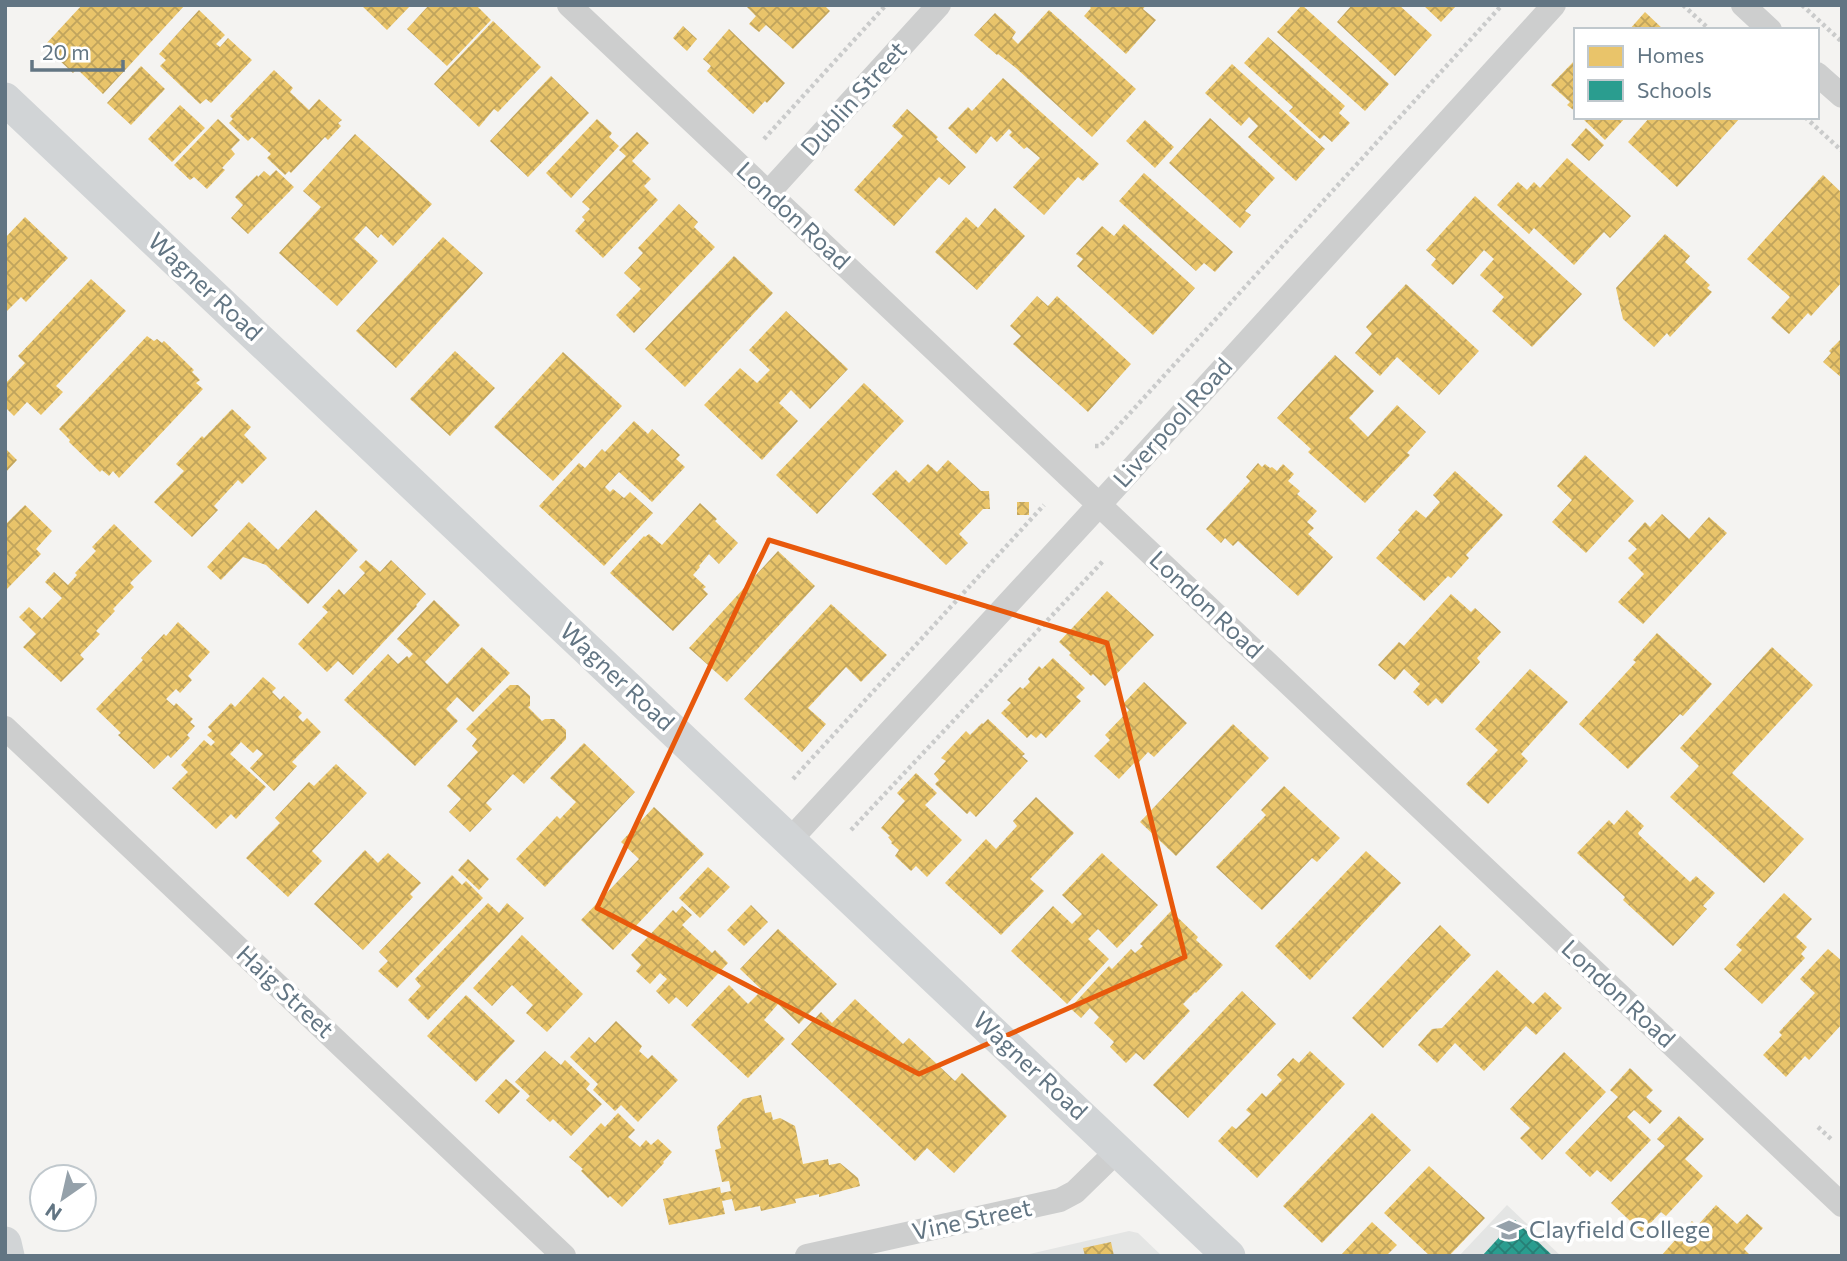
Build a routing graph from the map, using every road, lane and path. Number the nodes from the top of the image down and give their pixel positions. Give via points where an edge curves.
1 (569, 5) edge
2 (886, 5) edge
3 (939, 5) edge
4 (1502, 5) edge
5 (1553, 5) edge
6 (1683, 5) edge
7 (1743, 5) edge
8 (1802, 5) edge
9 (1708, 28) edge
10 (1768, 28) edge
11 (1842, 41) edge
12 (1819, 76) edge
13 (1842, 96) edge
14 (5, 99) edge
15 (1807, 119) edge
16 (764, 139) dead end
17 (1842, 151) edge
18 (768, 193) junction
19 (1095, 446) dead end
20 (1044, 505) dead end
21 (1099, 505) junction
22 (1104, 560) dead end
23 (5, 728) edge
24 (793, 779) dead end
25 (851, 830) dead end
26 (790, 840) junction
27 (1818, 1127) dead end
28 (1831, 1139) dead end
29 (1118, 1150) junction
30 (1842, 1205) edge
31 (5, 1243) edge
32 (8, 1256) edge
33 (564, 1256) edge
34 (807, 1256) edge
35 (1229, 1256) edge

1 - 18 street, London Road
2 - 16 path
3 - 18 street, Dublin Street
4 - 19 path via 1100,446
5 - 21 street, Liverpool Road
6 - 9 path
7 - 10 street
8 - 11 path
12 - 13 street
14 - 26 street, Wagner Road
15 - 17 path
18 - 21 street, London Road
20 - 24 path
21 - 26 street, Liverpool Road
21 - 30 street, London Road
22 - 25 path
23 - 33 street, Haig Street
26 - 29 street, Wagner Road
27 - 28 path
29 - 34 street, Vine Street via 1076,1192 1060,1200
29 - 35 street, Wagner Road
31 - 32 street

